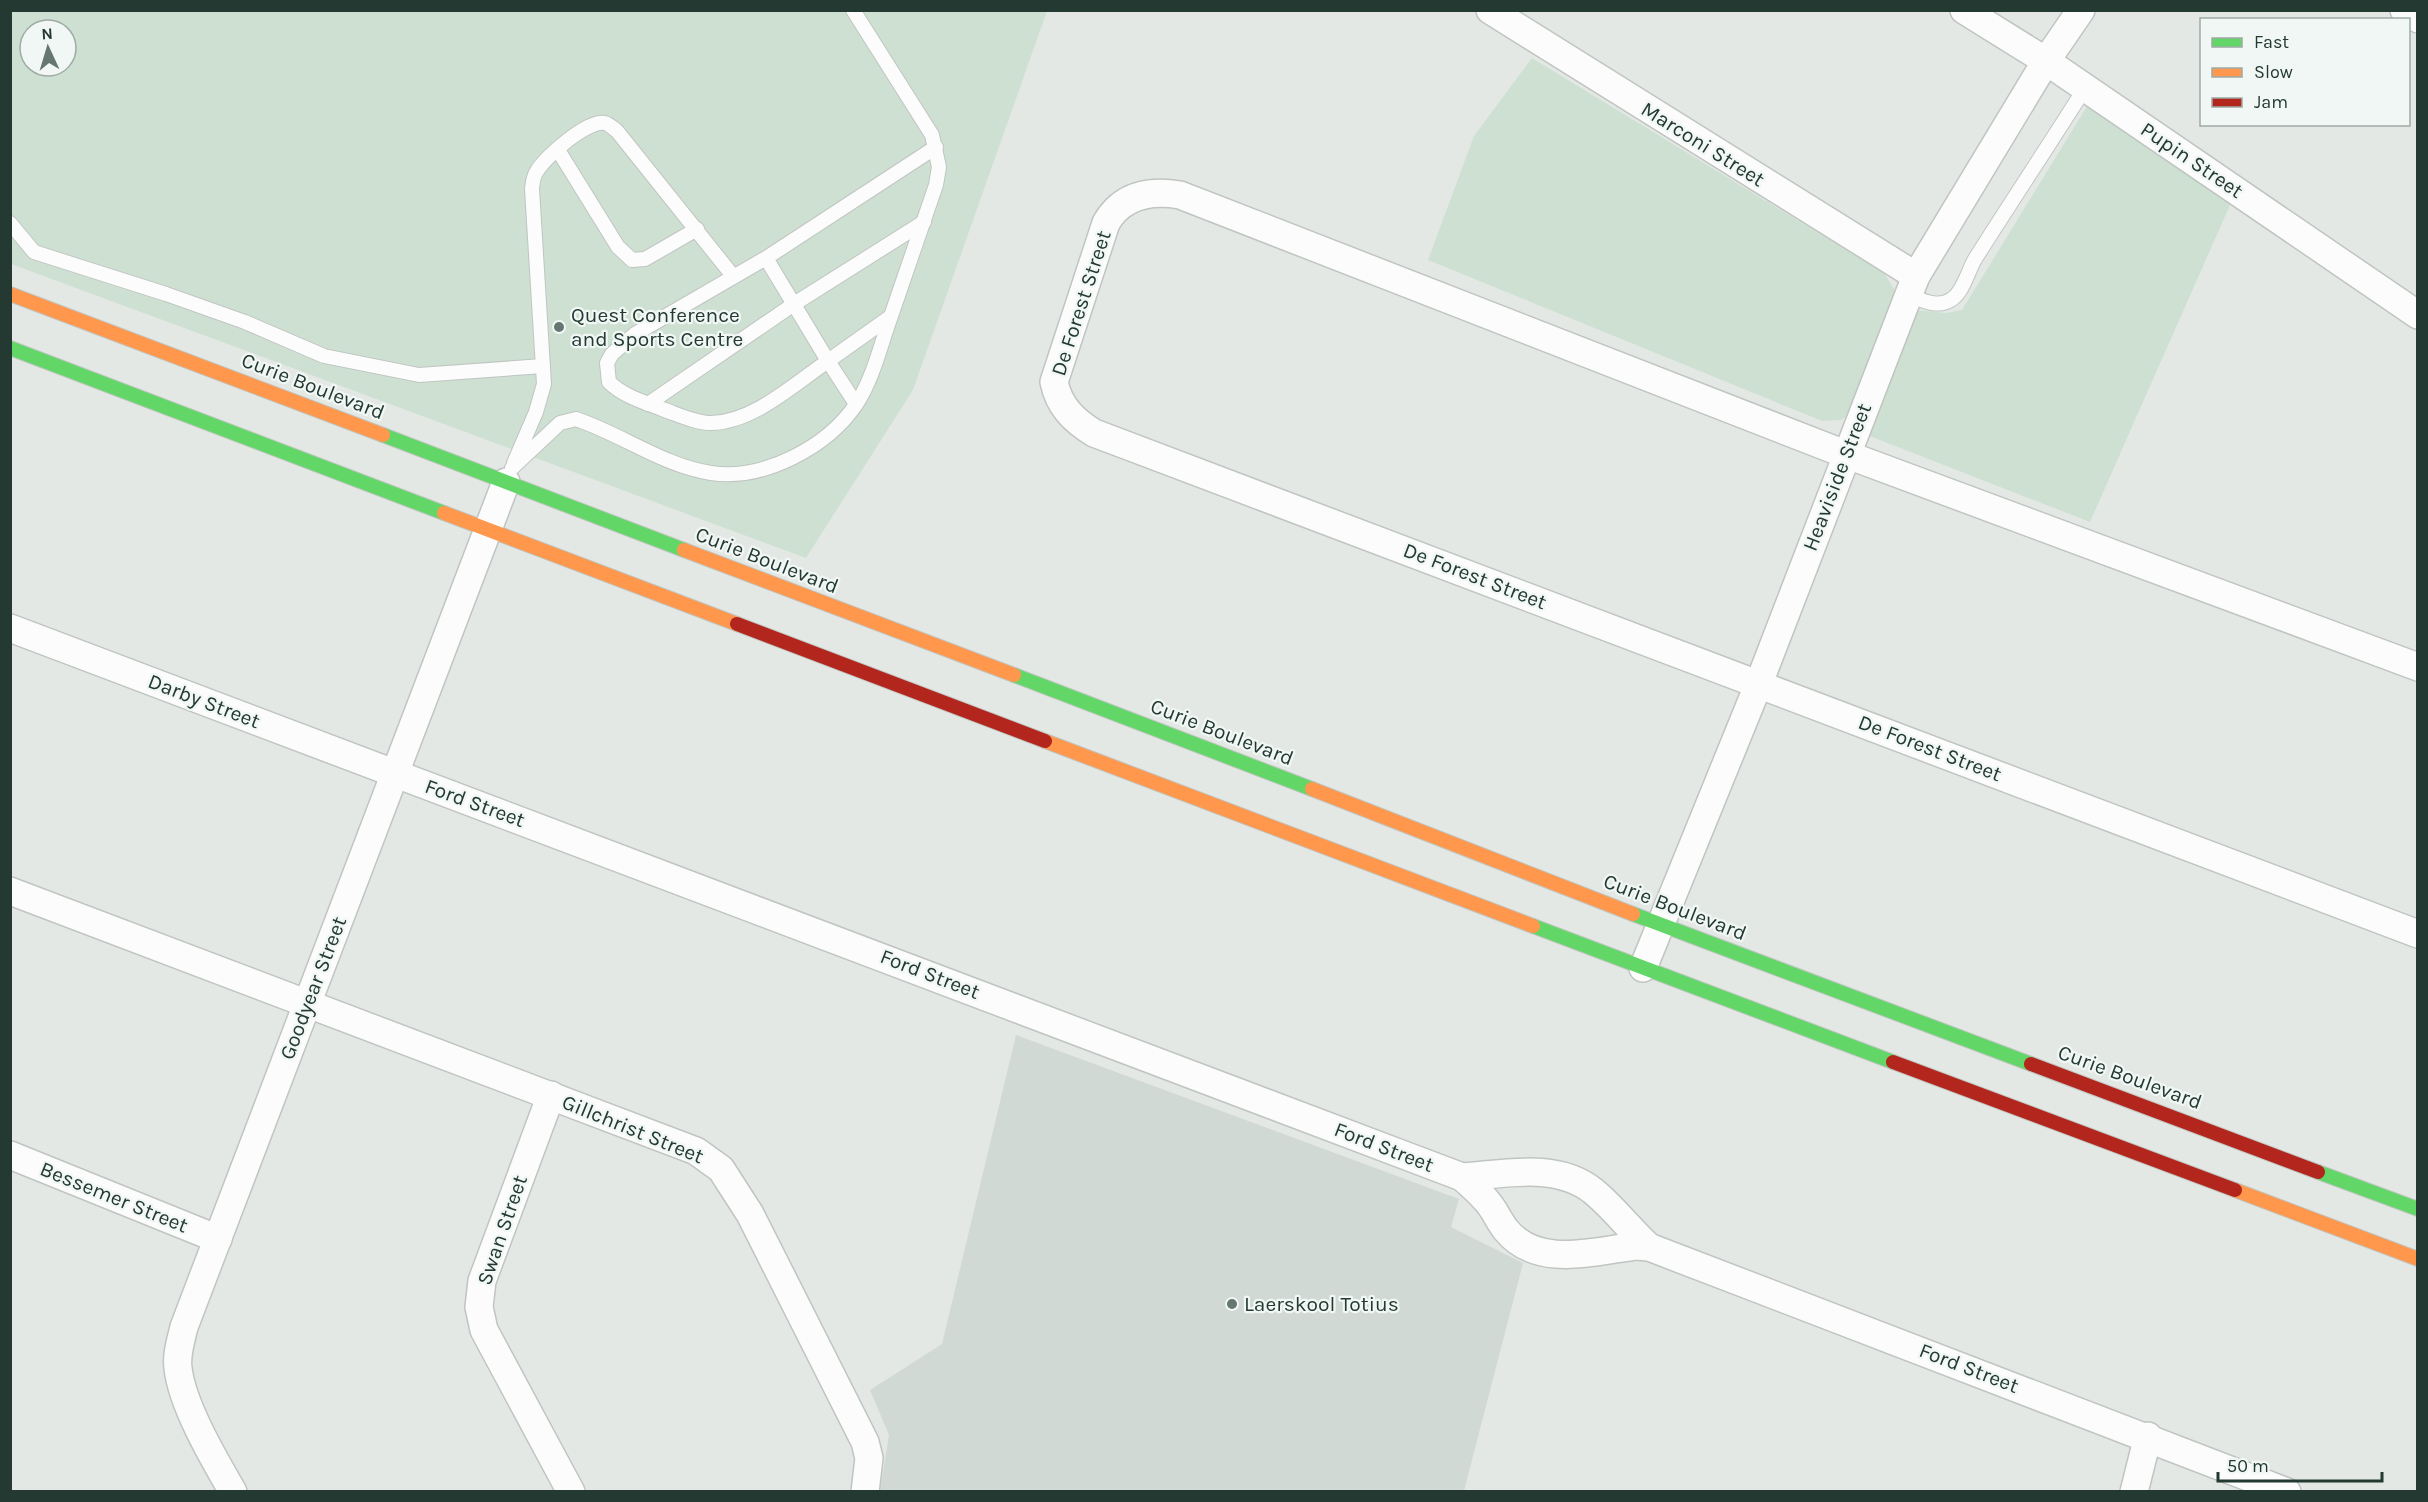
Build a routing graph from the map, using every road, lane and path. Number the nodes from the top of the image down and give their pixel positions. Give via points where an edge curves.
1 (853, 10) edge
2 (1490, 10) edge
3 (1964, 10) edge
4 (2081, 10) edge
5 (2404, 10) edge
6 (2418, 19) edge
7 (2046, 61) junction
8 (2085, 88) junction
9 (936, 147) junction
10 (558, 150) junction
11 (924, 222) junction
12 (10, 223) edge
13 (697, 229) junction
14 (766, 258) junction
15 (733, 276) junction
16 (1912, 285) junction
17 (10, 294) edge
18 (795, 304) junction
19 (2418, 315) edge
20 (890, 317) junction
21 (10, 348) edge
22 (828, 361) junction
23 (543, 366) junction
24 (648, 404) junction
25 (856, 404) junction
26 (1845, 454) junction
27 (509, 475) junction
28 (487, 529) junction
29 (10, 628) edge
30 (2418, 667) edge
31 (1759, 683) junction
32 (396, 774) junction
33 (10, 891) edge
34 (1661, 925) junction
35 (2418, 934) edge
36 (1643, 968) junction
37 (307, 1003) junction
38 (551, 1095) junction
39 (10, 1155) edge
40 (1462, 1177) junction
41 (2418, 1209) edge
42 (218, 1239) junction
43 (1649, 1247) junction
44 (2418, 1259) edge
45 (2148, 1436) junction
46 (233, 1491) edge
47 (571, 1491) edge
48 (865, 1491) edge
49 (2134, 1491) edge
50 (2287, 1491) edge

1 - 9 lane via 917,109
2 - 16 street, Marconi Street
3 - 7 street, Pupin Street
4 - 7 street, Heaviside Street
5 - 6 street
7 - 8 street, Pupin Street
7 - 16 street, Heaviside Street
8 - 16 lane via 1973,262 1958,294 1945,303 1928,303
8 - 19 street, Pupin Street
9 - 11 lane via 939,167
9 - 14 lane
10 - 13 lane via 583,130 606,123 617,131
10 - 13 lane via 618,247 632,260 645,259
10 - 23 lane via 538,168 532,189
11 - 18 lane
11 - 20 lane
12 - 23 lane via 34,252 189,302 324,356 418,375
13 - 15 lane
14 - 15 lane
14 - 18 lane
15 - 24 lane via 635,334 612,354 607,363 609,382
16 - 26 street, Heaviside Street
17 - 27 street, Curie Boulevard
18 - 22 lane
18 - 24 lane
20 - 22 lane
20 - 25 lane
21 - 28 street
22 - 24 lane via 750,413 726,420 699,422
22 - 25 lane
23 - 27 lane via 543,394
25 - 27 lane via 812,446 776,466 755,471 711,473 686,466 576,420 560,423
26 - 30 street, De Forest Street
26 - 31 street, Heaviside Street
26 - 31 street, De Forest Street via 1180,195 1151,193 1135,197 1121,204 1106,223 1054,382 1060,400 1079,424 1094,433
27 - 28 street, Goodyear Street
27 - 34 street, Curie Boulevard via 775,591
28 - 32 street, Goodyear Street
28 - 36 street via 1290,829
29 - 32 street, Darby Street
31 - 34 street, Heaviside Street
31 - 35 street, De Forest Street
32 - 37 street, Goodyear Street
32 - 40 street, Ford Street
33 - 37 street
34 - 36 street, Heaviside Street
34 - 41 street, Curie Boulevard via 2362,1194
36 - 44 street via 2350,1227
37 - 38 street, Gillchrist Street
37 - 42 street, Goodyear Street
38 - 47 street, Swan Street via 484,1274 478,1307 484,1330
38 - 48 street, Gillchrist Street via 696,1151 721,1169 750,1214 865,1442 869,1458
39 - 42 street, Bessemer Street
40 - 43 street, Ford Street via 1538,1173 1570,1177 1594,1191
40 - 43 street, Ford Street via 1486,1200 1506,1229 1534,1250 1557,1255
42 - 46 street, Goodyear Street via 184,1327 177,1366 181,1386
43 - 45 street, Ford Street
45 - 49 street
45 - 50 street, Ford Street

